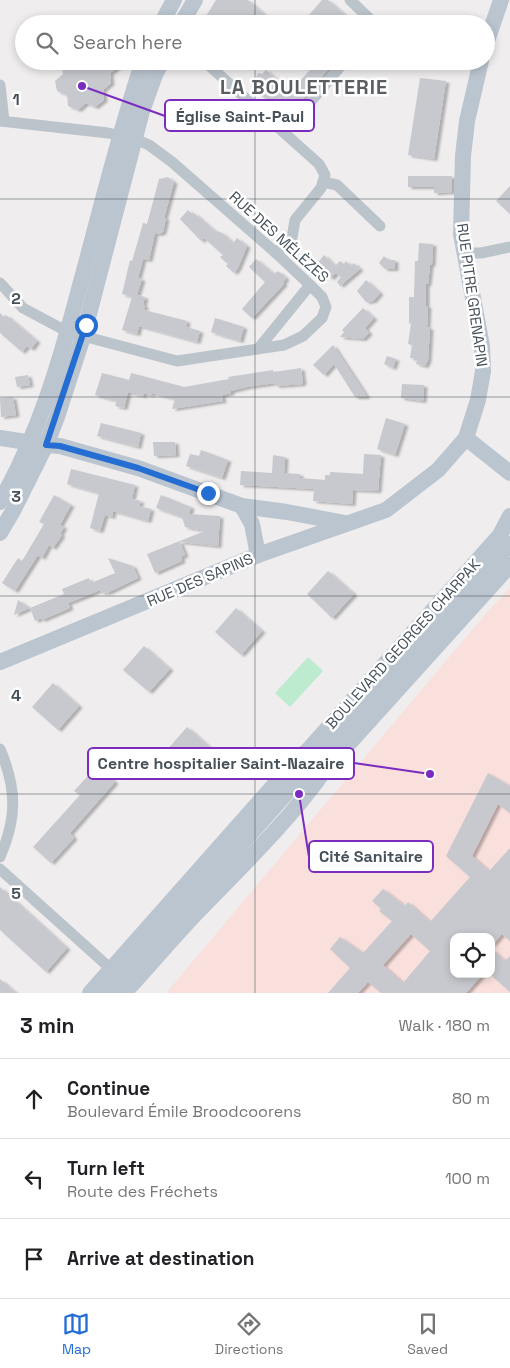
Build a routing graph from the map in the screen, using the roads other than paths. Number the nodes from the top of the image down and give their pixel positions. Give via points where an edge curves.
1 (174, 0) edge
2 (195, 0) edge
3 (350, 0) edge
4 (501, 0) edge
5 (166, 15) edge
6 (186, 15) edge
7 (364, 15) edge
8 (495, 17) edge
9 (142, 70) edge
10 (158, 70) edge
11 (214, 70) edge
12 (337, 70) edge
13 (479, 70) edge
14 (0, 85) edge
15 (2, 121) edge
16 (285, 132) junction
17 (132, 139) junction
18 (323, 182) junction
19 (380, 226) dead end
20 (510, 247) edge
21 (276, 253) junction
22 (464, 253) junction
23 (0, 283) edge
24 (310, 285) junction
25 (76, 334) junction
26 (258, 349) junction
27 (0, 438) edge
28 (466, 438) junction
29 (29, 442) junction
30 (46, 445) junction
31 (510, 472) edge
32 (400, 500) joint
33 (0, 502) edge
34 (242, 506) junction
35 (510, 516) edge
36 (311, 517) junction
37 (348, 523) junction
38 (0, 532) edge
39 (316, 535) junction
40 (510, 544) edge
41 (258, 555) junction
42 (510, 565) edge
43 (0, 662) edge
44 (0, 750) edge
45 (0, 857) edge
46 (0, 869) edge
47 (111, 969) junction
48 (90, 993) edge
49 (109, 993) edge
50 (124, 993) edge

1 - 5 street
2 - 6 street
3 - 7 street
4 - 8 street
9 - 17 street
10 - 17 street
11 - 16 street
12 - 16 street
13 - 22 street, RUE PITRE GRENAPIN via 462,156 461,234
14 - 15 street
15 - 17 street
16 - 18 street via 319,164 325,175
17 - 21 street, RUE DES MÉLÈZES via 149,145 172,162
17 - 25 street
17 - 25 street via 111,170
18 - 19 street via 337,185
18 - 21 street via 295,220 292,238
20 - 22 street
21 - 24 street, RUE DES MÉLÈZES
22 - 28 street, RUE PITRE GRENAPIN via 482,346 483,371
23 - 25 street, RUE DES MÉLÈZES via 23,308
24 - 26 street
24 - 26 street, RUE DES MÉLÈZES via 322,297 326,307 322,318 303,336 284,345
25 - 26 street, RUE DES MÉLÈZES via 177,361
25 - 29 street
25 - 30 street
27 - 29 street
28 - 31 street
28 - 32 street, RUE PITRE GRENAPIN via 438,470
29 - 30 street
29 - 33 street
30 - 34 street via 138,468
30 - 38 street
32 - 37 street, RUE DES SAPINS via 386,510
34 - 36 street
34 - 41 street via 252,524
35 - 47 street, BOULEVARD GEORGES CHARPAK via 500,534 472,567
36 - 37 street
36 - 39 street
37 - 39 street, RUE DES SAPINS
39 - 41 street, RUE DES SAPINS
40 - 49 street, BOULEVARD GEORGES CHARPAK
41 - 43 street, RUE DES SAPINS
42 - 50 street, BOULEVARD GEORGES CHARPAK via 269,836
44 - 45 street via 13,793 10,829
46 - 47 street
47 - 48 street, BOULEVARD GEORGES CHARPAK

